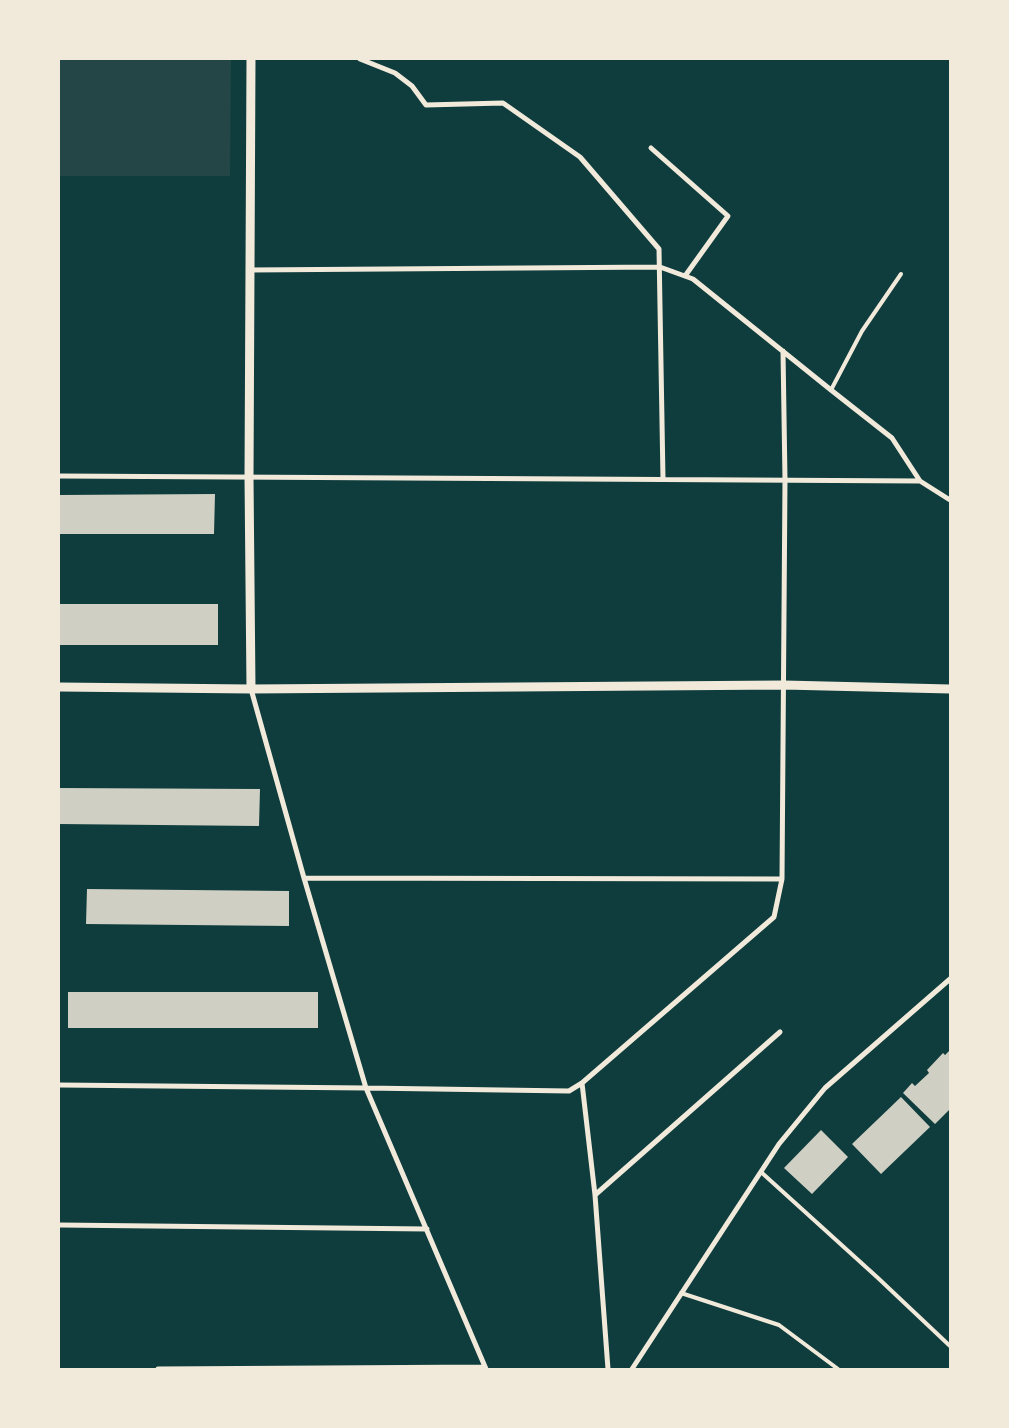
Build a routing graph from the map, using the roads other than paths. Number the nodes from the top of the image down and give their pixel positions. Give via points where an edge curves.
1 (251, 59) edge
2 (360, 59) edge
3 (651, 148) dead end
4 (660, 267) junction
5 (250, 270) junction
6 (901, 274) dead end
7 (685, 276) junction
8 (783, 351) junction
9 (831, 390) junction
10 (59, 476) edge
11 (249, 477) junction
12 (663, 479) junction
13 (785, 480) junction
14 (920, 481) junction
15 (950, 500) edge
16 (784, 685) junction
17 (59, 687) edge
18 (251, 689) junction
19 (950, 689) edge
20 (304, 878) junction
21 (782, 879) junction
22 (950, 979) edge
23 (780, 1032) dead end
24 (582, 1083) junction
25 (59, 1085) edge
26 (366, 1088) junction
27 (761, 1172) junction
28 (595, 1194) junction
29 (59, 1225) edge
30 (427, 1229) junction
31 (681, 1293) junction
32 (950, 1346) edge
33 (486, 1368) edge
34 (158, 1369) edge
35 (608, 1369) edge
36 (632, 1369) edge
37 (838, 1369) edge

1 - 5 street
2 - 4 street via 395,73 412,86 426,105 503,103 580,157 659,249
3 - 7 street via 728,216
4 - 5 street
4 - 7 street
4 - 12 street
5 - 11 street
6 - 9 lane via 862,331
7 - 8 street
8 - 9 street
8 - 13 street
9 - 14 street via 892,438
10 - 11 street
11 - 12 street
11 - 18 street
12 - 13 street
13 - 14 street
13 - 16 street
14 - 15 street
16 - 18 street
16 - 19 street
16 - 21 street
17 - 18 street
18 - 20 street
20 - 21 street
20 - 26 street
21 - 24 street via 774,917
22 - 27 street via 825,1088 779,1144
23 - 28 street
24 - 26 street via 569,1091
24 - 28 street
25 - 26 street
26 - 30 street
27 - 31 street
27 - 32 lane
28 - 35 street
29 - 30 street
30 - 33 street
31 - 36 street
31 - 37 lane via 779,1325
33 - 34 street

